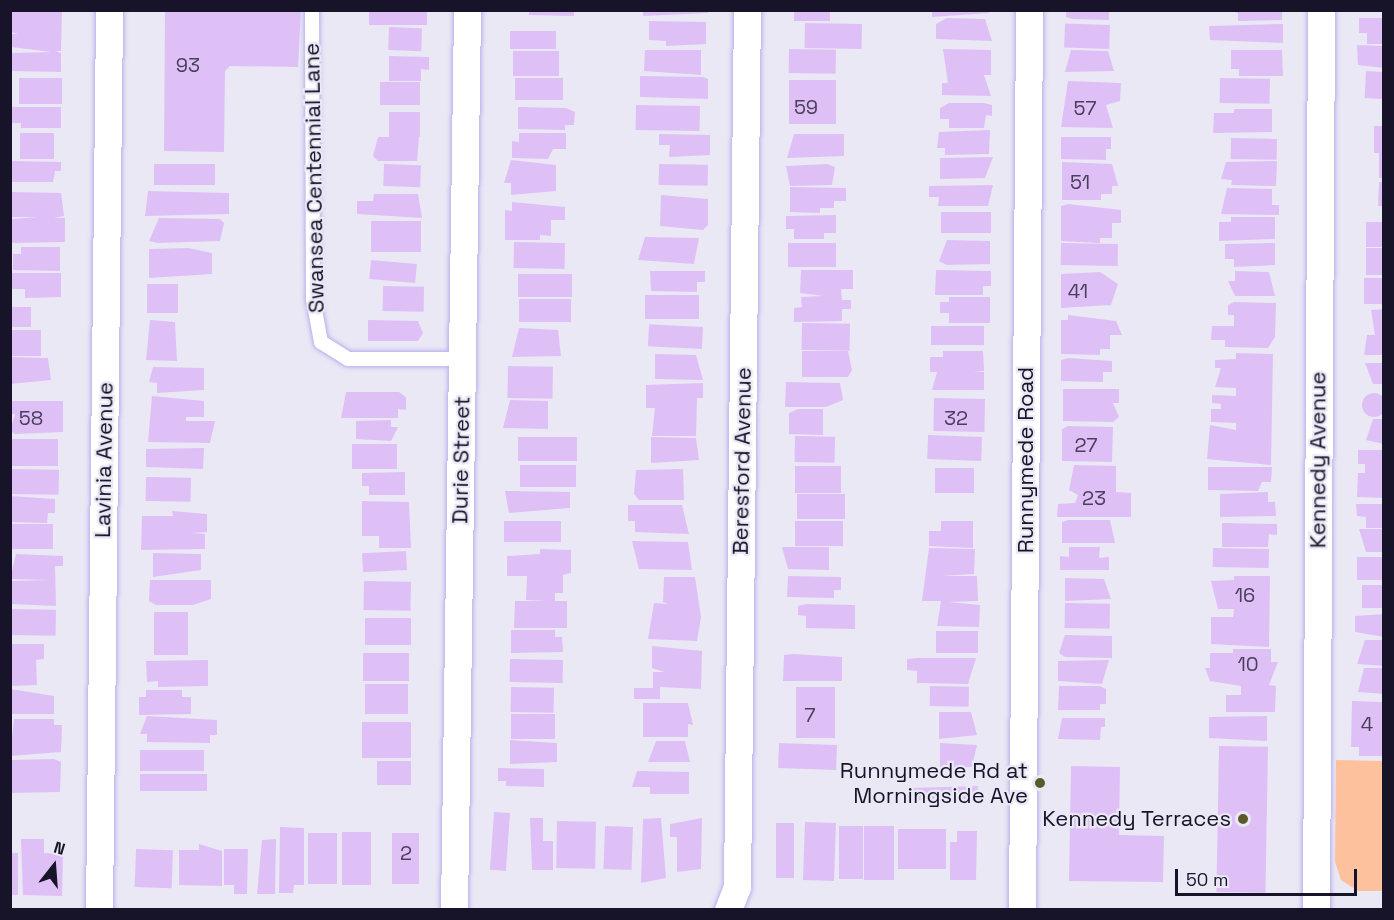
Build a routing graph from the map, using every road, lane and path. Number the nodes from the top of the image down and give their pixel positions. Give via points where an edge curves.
1 (109, 10) edge
2 (312, 10) edge
3 (467, 10) edge
4 (747, 10) edge
5 (1029, 10) edge
6 (1321, 10) edge
7 (462, 358) junction
8 (99, 909) edge
9 (454, 909) edge
10 (728, 909) edge
11 (1022, 909) edge
12 (1316, 909) edge

1 - 8 street, Lavinia Avenue
2 - 7 lane, Swansea Centennial Lane via 313,299 321,342 348,359
3 - 7 street, Durie Street
4 - 10 street, Beresford Avenue via 737,887
5 - 11 street, Runnymede Road
6 - 12 street, Kennedy Avenue
7 - 9 street, Durie Street

